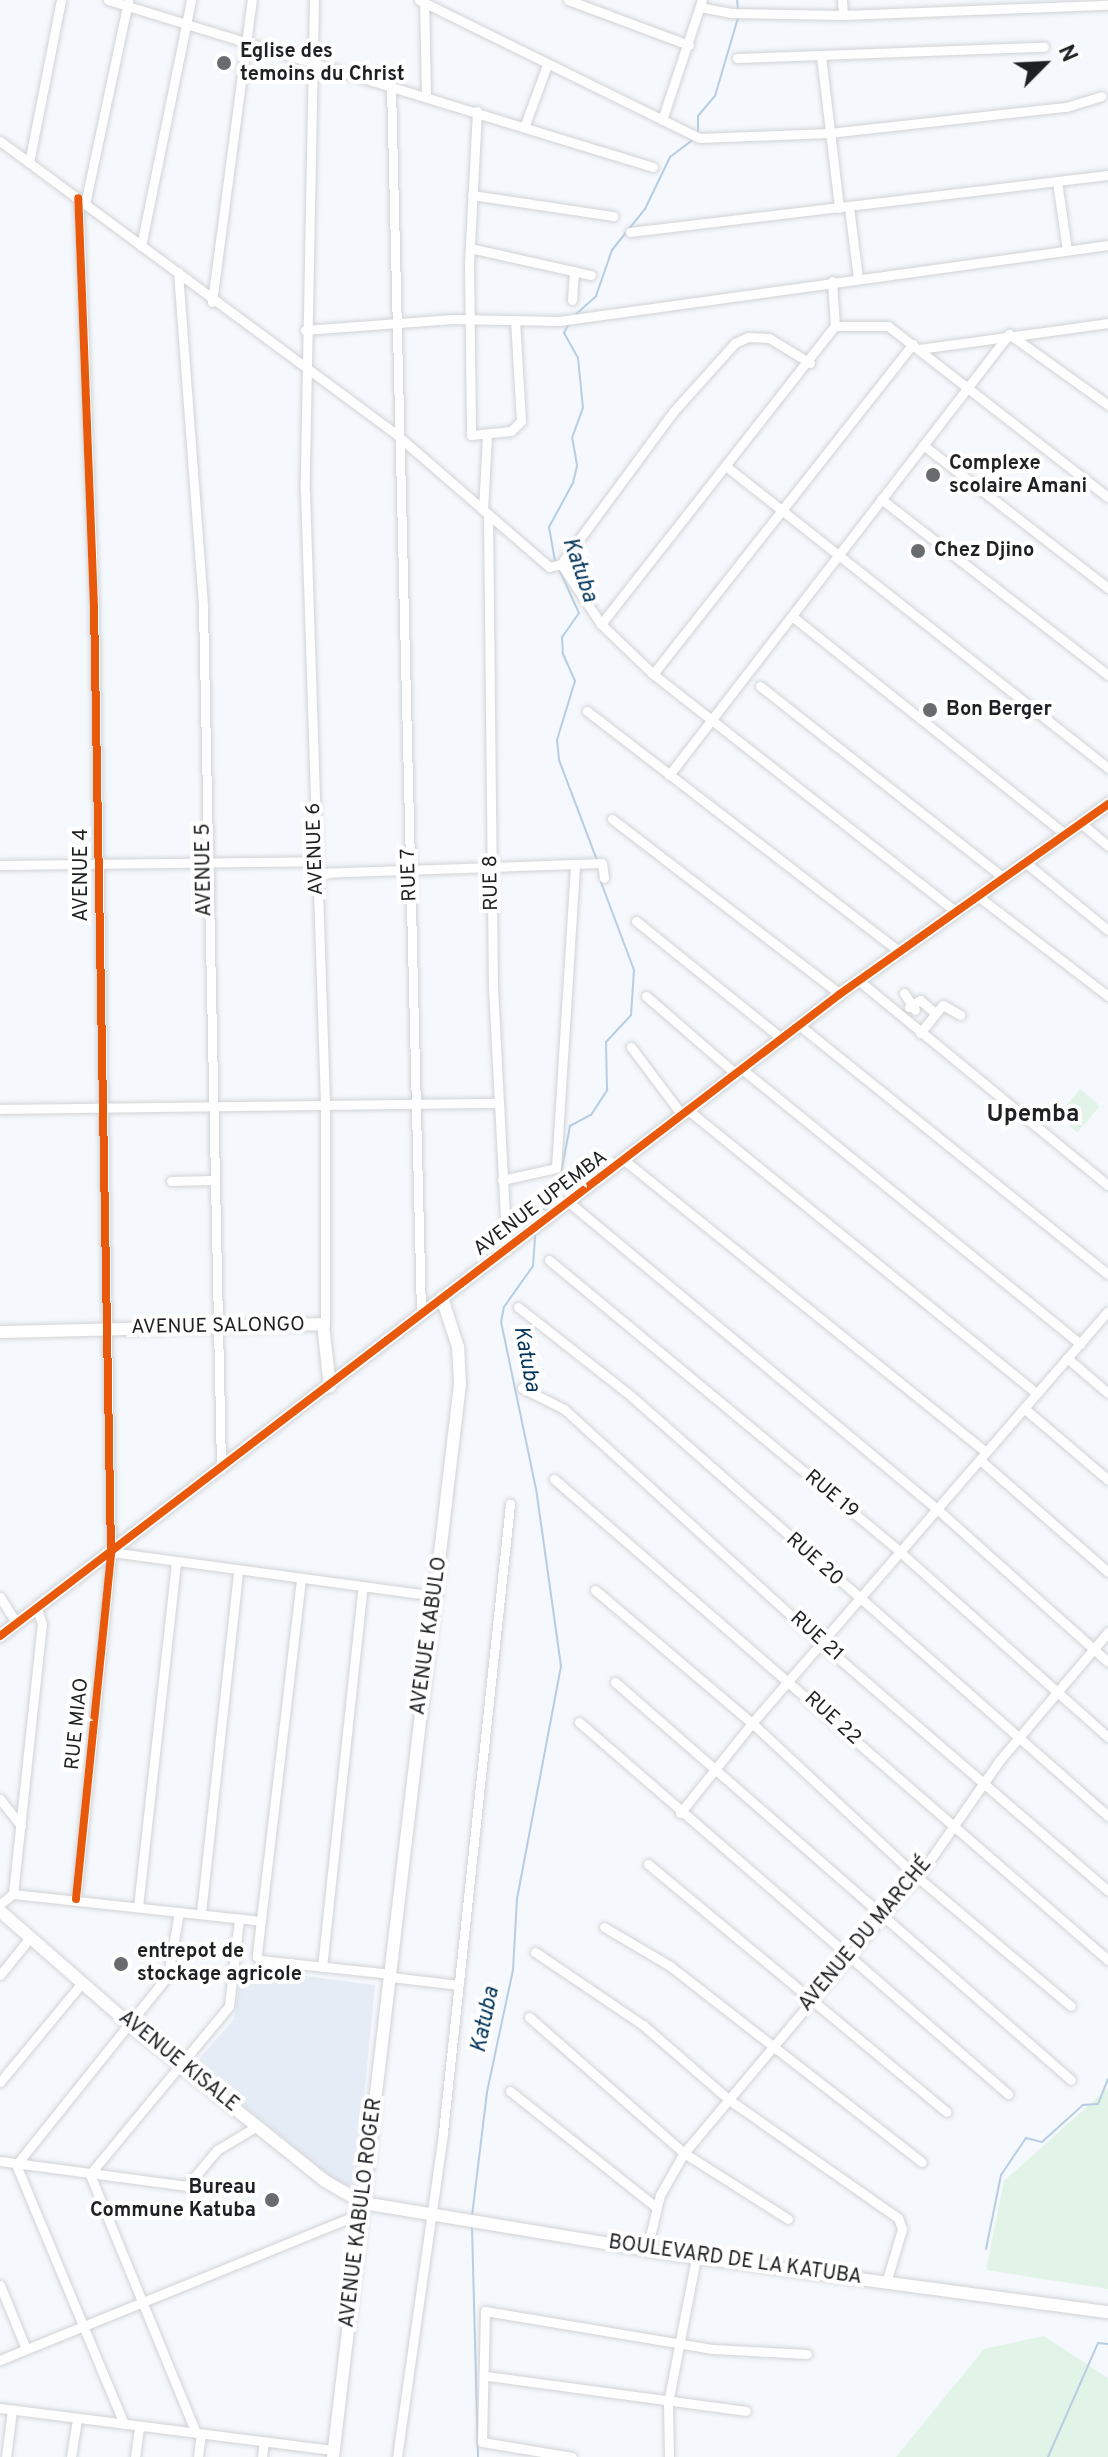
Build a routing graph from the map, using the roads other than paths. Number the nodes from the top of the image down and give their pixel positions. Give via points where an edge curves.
1 (61, 0) edge
2 (108, 0) edge
3 (191, 0) edge
4 (252, 0) edge
5 (314, 0) edge
6 (568, 0) edge
7 (842, 0) edge
8 (422, 1) edge
9 (126, 3) edge
10 (701, 3) edge
11 (1108, 5) edge
12 (843, 15) junction
13 (187, 23) junction
14 (248, 43) junction
15 (689, 45) junction
16 (1044, 47) dead end
17 (821, 56) junction
18 (737, 58) dead end
19 (313, 61) junction
20 (547, 65) junction
21 (391, 86) junction
22 (426, 95) junction
23 (1101, 96) dead end
24 (477, 111) junction
25 (662, 120) junction
26 (525, 125) junction
27 (829, 133) junction
28 (0, 141) edge
29 (29, 163) junction
30 (653, 167) dead end
31 (1108, 175) edge
32 (1057, 181) junction
33 (472, 195) junction
34 (82, 201) junction
35 (844, 207) junction
36 (613, 216) dead end
37 (630, 232) dead end
38 (1108, 245) edge
39 (141, 246) junction
40 (470, 248) junction
41 (1067, 250) junction
42 (574, 271) junction
43 (178, 272) junction
44 (591, 275) dead end
45 (858, 278) junction
46 (832, 281) junction
47 (572, 300) dead end
48 (212, 302) junction
49 (471, 318) junction
50 (515, 320) junction
51 (1108, 323) edge
52 (397, 326) junction
53 (835, 326) junction
54 (305, 330) junction
55 (1009, 334) junction
56 (916, 347) junction
57 (810, 363) junction
58 (307, 373) junction
59 (967, 388) junction
60 (1108, 405) edge
61 (398, 436) junction
62 (487, 436) junction
63 (923, 445) junction
64 (727, 467) junction
65 (1108, 497) edge
66 (881, 499) junction
67 (486, 512) junction
68 (781, 512) junction
69 (837, 557) junction
70 (557, 566) junction
71 (1108, 588) edge
72 (793, 617) junction
73 (601, 624) junction
74 (653, 674) junction
75 (1108, 675) edge
76 (760, 686) dead end
77 (587, 711) dead end
78 (711, 718) junction
79 (1108, 768) edge
80 (669, 775) junction
81 (1108, 804) edge
82 (612, 819) dead end
83 (1082, 824) junction
84 (1066, 835) junction
85 (1108, 846) edge
86 (317, 861) junction
87 (98, 863) junction
88 (1026, 863) junction
89 (205, 864) junction
90 (0, 865) edge
91 (575, 867) junction
92 (492, 868) junction
93 (409, 870) junction
94 (317, 873) junction
95 (604, 878) dead end
96 (1004, 878) junction
97 (979, 897) junction
98 (957, 912) junction
99 (636, 921) dead end
100 (1108, 930) edge
101 (899, 951) junction
102 (858, 980) junction
103 (904, 993) dead end
104 (840, 994) junction
105 (646, 996) dead end
106 (1108, 996) edge
107 (935, 1013) junction
108 (960, 1015) dead end
109 (799, 1025) junction
110 (920, 1033) junction
111 (782, 1039) junction
112 (631, 1047) dead end
113 (739, 1072) junction
114 (325, 1102) junction
115 (418, 1102) junction
116 (499, 1103) junction
117 (211, 1106) junction
118 (99, 1107) junction
119 (0, 1109) edge
120 (685, 1113) junction
121 (624, 1160) junction
122 (211, 1180) junction
123 (502, 1180) junction
124 (171, 1181) dead end
125 (1108, 1185) edge
126 (571, 1204) junction
127 (507, 1251) junction
128 (549, 1260) dead end
129 (1108, 1274) edge
130 (442, 1298) junction
131 (518, 1307) dead end
132 (1108, 1311) edge
133 (421, 1313) junction
134 (325, 1325) junction
135 (215, 1327) junction
136 (108, 1329) junction
137 (0, 1332) edge
138 (1080, 1344) junction
139 (1067, 1358) junction
140 (330, 1387) junction
141 (522, 1388) dead end
142 (1036, 1393) junction
143 (1108, 1393) edge
144 (1025, 1409) junction
145 (983, 1456) junction
146 (221, 1469) junction
147 (554, 1479) dead end
148 (1108, 1480) edge
149 (510, 1504) dead end
150 (937, 1509) junction
151 (899, 1551) junction
152 (111, 1552) junction
153 (176, 1564) junction
154 (238, 1571) junction
155 (1108, 1572) edge
156 (301, 1579) junction
157 (363, 1586) junction
158 (595, 1590) dead end
159 (437, 1596) junction
160 (0, 1597) edge
161 (858, 1599) junction
162 (37, 1609) junction
163 (17, 1624) junction
164 (1108, 1632) edge
165 (0, 1636) edge
166 (821, 1643) junction
167 (1092, 1648) junction
168 (1108, 1662) edge
169 (789, 1680) junction
170 (615, 1682) dead end
171 (1056, 1693) junction
172 (579, 1722) dead end
173 (752, 1723) junction
174 (1019, 1737) junction
175 (1108, 1737) edge
176 (716, 1769) junction
177 (986, 1782) junction
178 (0, 1799) edge
179 (680, 1813) junction
180 (1108, 1816) edge
181 (21, 1826) junction
182 (954, 1830) junction
183 (648, 1864) dead end
184 (916, 1876) junction
185 (1108, 1891) edge
186 (13, 1894) junction
187 (76, 1899) junction
188 (0, 1904) edge
189 (138, 1907) junction
190 (0, 1911) edge
191 (179, 1912) junction
192 (201, 1913) junction
193 (882, 1914) junction
194 (239, 1919) junction
195 (261, 1921) junction
196 (604, 1927) dead end
197 (28, 1940) junction
198 (535, 1952) dead end
199 (847, 1954) junction
200 (1108, 1960) edge
201 (322, 1967) junction
202 (0, 1975) edge
203 (391, 1975) junction
204 (81, 1984) junction
205 (459, 1985) junction
206 (811, 1998) junction
207 (1071, 2006) dead end
208 (529, 2017) dead end
209 (129, 2024) junction
210 (771, 2048) junction
211 (182, 2066) junction
212 (1071, 2080) dead end
213 (0, 2082) edge
214 (510, 2091) dead end
215 (1008, 2094) dead end
216 (728, 2099) junction
217 (947, 2112) dead end
218 (257, 2126) junction
219 (684, 2153) junction
220 (0, 2161) edge
221 (922, 2162) dead end
222 (16, 2165) junction
223 (90, 2174) junction
224 (656, 2207) junction
225 (362, 2208) junction
226 (433, 2213) junction
227 (788, 2219) dead end
228 (647, 2249) junction
229 (696, 2257) junction
230 (886, 2283) junction
231 (0, 2285) edge
232 (143, 2301) junction
233 (1108, 2312) edge
234 (83, 2325) junction
235 (678, 2343) junction
236 (26, 2349) junction
237 (807, 2354) dead end
238 (0, 2360) edge
239 (487, 2376) junction
240 (668, 2403) junction
241 (0, 2408) edge
242 (12, 2410) junction
243 (746, 2411) dead end
244 (77, 2419) junction
245 (124, 2424) junction
246 (139, 2427) junction
247 (198, 2433) junction
248 (264, 2441) junction
249 (333, 2453) edge
250 (6, 2457) edge
251 (71, 2457) edge
252 (135, 2457) edge
253 (198, 2457) edge
254 (262, 2457) edge
255 (397, 2457) edge
256 (572, 2457) edge
257 (669, 2457) edge

1 - 29 street
2 - 9 street
3 - 13 street
4 - 14 street
5 - 19 street, AVENUE 6
6 - 15 street
7 - 12 street
8 - 20 street
8 - 22 street
9 - 13 street
9 - 34 street, AVENUE 4
10 - 12 street via 730,13
10 - 15 street
11 - 12 street
13 - 14 street
13 - 39 street
14 - 19 street
14 - 48 street
15 - 25 street
16 - 17 street
17 - 18 street
17 - 27 street
19 - 21 street
19 - 54 street, AVENUE 6
20 - 25 street
20 - 26 street
21 - 22 street
21 - 52 street, RUE 7
22 - 24 street
23 - 27 street via 1066,107
24 - 26 street
24 - 33 street
25 - 27 street via 699,138
26 - 30 street
27 - 35 street
28 - 29 street
29 - 34 street
31 - 32 street
32 - 35 street
32 - 41 street
33 - 36 street
33 - 40 street
34 - 39 street
34 - 87 street, AVENUE 4
35 - 37 street
35 - 45 street
38 - 41 street
39 - 43 street
40 - 42 street
40 - 49 street
41 - 45 street
42 - 44 street
42 - 47 street
43 - 48 street
43 - 89 street, AVENUE 5 via 203,607
45 - 46 street
46 - 50 street via 564,320
46 - 53 street
48 - 58 street
49 - 50 street
49 - 52 street
49 - 62 street via 469,431
50 - 62 street via 521,421 511,431
51 - 55 street
52 - 54 street
52 - 61 street, RUE 7
53 - 56 street via 884,324
53 - 57 street
54 - 58 street, AVENUE 6
55 - 56 street
55 - 59 street
55 - 60 street
56 - 59 street
56 - 68 street
57 - 64 street
57 - 70 street via 769,338 748,337 735,343 673,412
58 - 61 street
58 - 86 street, AVENUE 6 via 305,491
59 - 63 street
59 - 65 street
61 - 67 street
61 - 93 street, RUE 7
62 - 67 street, RUE 8
63 - 66 street
63 - 71 street
64 - 68 street
64 - 73 street
66 - 69 street
66 - 75 street
67 - 70 street
67 - 92 street, RUE 8
68 - 69 street
68 - 74 street
69 - 72 street
69 - 79 street
70 - 73 street
72 - 78 street
72 - 84 street
73 - 74 street
74 - 78 street
76 - 96 street
77 - 80 street
78 - 80 street
78 - 98 street
80 - 101 street
81 - 83 street, AVENUE UPEMBA
82 - 104 street
83 - 84 street, AVENUE UPEMBA
83 - 85 street
84 - 88 street, AVENUE UPEMBA
86 - 89 street
86 - 94 street, AVENUE 6
87 - 89 street
87 - 90 street
87 - 118 street, AVENUE 4
88 - 96 street, AVENUE UPEMBA
88 - 100 street
89 - 117 street, AVENUE 5
91 - 92 street
91 - 95 street via 597,864
91 - 123 street via 556,1168
92 - 93 street
92 - 116 street, RUE 8
93 - 94 street
93 - 115 street, RUE 7
94 - 114 street, AVENUE 6
96 - 97 street, AVENUE UPEMBA
97 - 98 street, AVENUE UPEMBA
97 - 106 street
98 - 101 street, AVENUE UPEMBA
99 - 111 street
101 - 102 street, AVENUE UPEMBA
102 - 104 street, AVENUE UPEMBA
102 - 110 street
103 - 107 street via 913,1008 920,1000
104 - 109 street, AVENUE UPEMBA
105 - 113 street
107 - 108 street via 943,1005
107 - 110 street
109 - 111 street, AVENUE UPEMBA
109 - 129 street
110 - 125 street
111 - 113 street, AVENUE UPEMBA
112 - 120 street
113 - 120 street, AVENUE UPEMBA
113 - 138 street
114 - 115 street
114 - 117 street
114 - 134 street, AVENUE 6
115 - 116 street
115 - 133 street, RUE 7
116 - 123 street, RUE 8
117 - 118 street
117 - 122 street, AVENUE 5
118 - 119 street
118 - 136 street, AVENUE 4
120 - 121 street, AVENUE UPEMBA
120 - 142 street
121 - 126 street, AVENUE UPEMBA
121 - 145 street
122 - 124 street
122 - 135 street, AVENUE 5
123 - 127 street, RUE 8
126 - 127 street, AVENUE UPEMBA
126 - 150 street
127 - 130 street, AVENUE UPEMBA
128 - 151 street, RUE 19
130 - 133 street, AVENUE UPEMBA
130 - 159 street, AVENUE KABULO via 461,1365
131 - 161 street, RUE 20 via 631,1396
132 - 138 street
133 - 140 street, AVENUE UPEMBA
134 - 135 street, AVENUE SALONGO
134 - 140 street, AVENUE SALONGO
135 - 136 street, AVENUE SALONGO
135 - 146 street, AVENUE 5
136 - 137 street, AVENUE SALONGO
136 - 152 street, AVENUE 4
138 - 139 street
139 - 142 street
139 - 143 street
140 - 146 street, AVENUE UPEMBA
141 - 166 street, RUE 21 via 564,1409
142 - 144 street
144 - 145 street
144 - 148 street
145 - 150 street
145 - 155 street
146 - 152 street, AVENUE UPEMBA
147 - 169 street, RUE 22
149 - 205 street
150 - 151 street
150 - 167 street
151 - 161 street
151 - 171 street, RUE 19
152 - 153 street
152 - 162 street, AVENUE UPEMBA
152 - 187 street, RUE MIAO
153 - 154 street
153 - 189 street
154 - 156 street
154 - 192 street
156 - 157 street
156 - 195 street
157 - 159 street
157 - 201 street
158 - 173 street
159 - 203 street, AVENUE KABULO
160 - 163 street
161 - 166 street
161 - 174 street, RUE 20
162 - 163 street, AVENUE UPEMBA
162 - 181 street via 42,1624
163 - 165 street, AVENUE UPEMBA
164 - 167 street, AVENUE DU MARCHÉ
166 - 169 street
166 - 177 street, RUE 21
167 - 168 street
167 - 171 street, AVENUE DU MARCHÉ
169 - 173 street
169 - 182 street, RUE 22
170 - 176 street
171 - 174 street, AVENUE DU MARCHÉ
171 - 175 street, RUE 19
172 - 179 street
173 - 176 street
173 - 184 street
174 - 177 street, AVENUE DU MARCHÉ
174 - 180 street, RUE 20
176 - 179 street
176 - 193 street
177 - 182 street, AVENUE DU MARCHÉ
177 - 185 street, RUE 21
178 - 181 street
179 - 199 street
181 - 186 street
182 - 184 street, AVENUE DU MARCHÉ
182 - 200 street, RUE 22
183 - 206 street
184 - 193 street, AVENUE DU MARCHÉ
184 - 207 street
186 - 187 street
186 - 188 street
187 - 189 street
189 - 191 street
190 - 197 street, AVENUE KISALE
191 - 192 street
191 - 209 street via 171,1971
192 - 194 street
193 - 199 street, AVENUE DU MARCHÉ
193 - 212 street
194 - 195 street
194 - 211 street via 229,2006
195 - 201 street via 258,1959
196 - 210 street via 670,1966
197 - 202 street
197 - 204 street, AVENUE KISALE
198 - 216 street via 643,2025
199 - 206 street, AVENUE DU MARCHÉ
199 - 215 street
201 - 203 street
203 - 205 street
203 - 225 street, AVENUE KABULO ROGER
204 - 209 street, AVENUE KISALE
204 - 213 street
205 - 226 street
206 - 210 street, AVENUE DU MARCHÉ
206 - 217 street
208 - 219 street
209 - 211 street, AVENUE KISALE
209 - 222 street
210 - 216 street, AVENUE DU MARCHÉ
210 - 221 street
211 - 218 street, AVENUE KISALE
211 - 223 street
214 - 224 street
216 - 219 street, AVENUE DU MARCHÉ
216 - 230 street via 898,2218 902,2229
218 - 223 street via 217,2150 187,2186
218 - 225 street, AVENUE KISALE
219 - 224 street, AVENUE DU MARCHÉ
219 - 227 street
220 - 222 street
222 - 223 street
222 - 234 street
223 - 232 street
224 - 228 street, AVENUE DU MARCHÉ
225 - 226 street, BOULEVARD DE LA KATUBA
225 - 232 street
225 - 249 street, AVENUE KABULO ROGER
226 - 228 street, BOULEVARD DE LA KATUBA
226 - 255 street
228 - 229 street, BOULEVARD DE LA KATUBA
229 - 230 street, BOULEVARD DE LA KATUBA
229 - 235 street
230 - 233 street, BOULEVARD DE LA KATUBA
231 - 236 street
232 - 234 street
232 - 247 street
234 - 236 street
234 - 245 street
235 - 237 street
235 - 239 street via 485,2311
235 - 240 street
236 - 238 street
239 - 240 street
239 - 256 street via 482,2442
240 - 243 street
240 - 257 street
241 - 242 street
242 - 244 street
242 - 250 street
244 - 245 street
244 - 251 street
245 - 246 street
246 - 247 street
246 - 252 street
247 - 248 street
247 - 253 street
248 - 249 street
248 - 254 street

